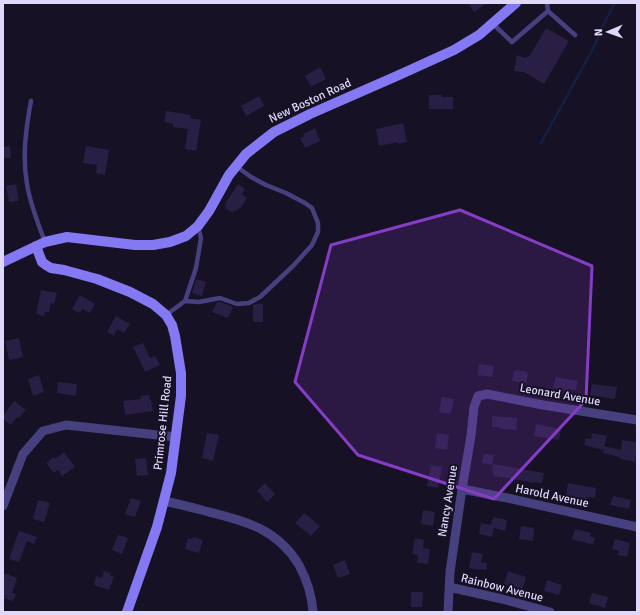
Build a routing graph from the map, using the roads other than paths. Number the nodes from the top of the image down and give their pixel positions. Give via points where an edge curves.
1 (516, 3) edge
2 (547, 3) edge
3 (548, 11) junction
4 (493, 24) junction
5 (575, 35) dead end
6 (31, 101) dead end
7 (236, 166) junction
8 (198, 226) junction
9 (40, 244) junction
10 (3, 262) edge
11 (185, 301) junction
12 (166, 315) junction
13 (478, 396) joint
14 (637, 420) edge
15 (176, 437) junction
16 (462, 489) junction
17 (164, 501) junction
18 (3, 506) edge
19 (637, 527) edge
20 (449, 587) junction
21 (127, 612) edge
22 (313, 612) edge
23 (448, 612) edge
24 (550, 612) edge

1 - 4 street, New Boston Road
2 - 3 lane
3 - 4 lane via 512,42
3 - 5 lane
4 - 7 street, New Boston Road via 454,50 274,132 246,154
6 - 9 lane via 25,147 25,173
7 - 8 street, New Boston Road
7 - 11 lane via 251,177 312,208 318,223 318,232 312,245 293,266 260,297 249,303 237,304 220,298 199,302
8 - 9 street, New Boston Road via 186,236 153,245 67,237
8 - 11 lane via 201,238 198,260
9 - 10 street, New Boston Road
9 - 12 street, Primrose Hill Road via 42,262 51,268 97,279 130,292 153,304
11 - 12 lane
12 - 15 street, Primrose Hill Road via 172,325 182,373
13 - 14 street, Leonard Avenue via 487,394
13 - 16 street, Nancy Avenue via 474,407
15 - 17 street, Primrose Hill Road
15 - 18 street via 66,425 43,432 23,454
16 - 19 street, Harold Avenue
16 - 20 street, Nancy Avenue
17 - 21 street, Primrose Hill Road via 149,553
17 - 22 street via 243,520 272,535 284,546 303,572 309,587
20 - 23 street, Nancy Avenue
20 - 24 street, Rainbow Avenue

